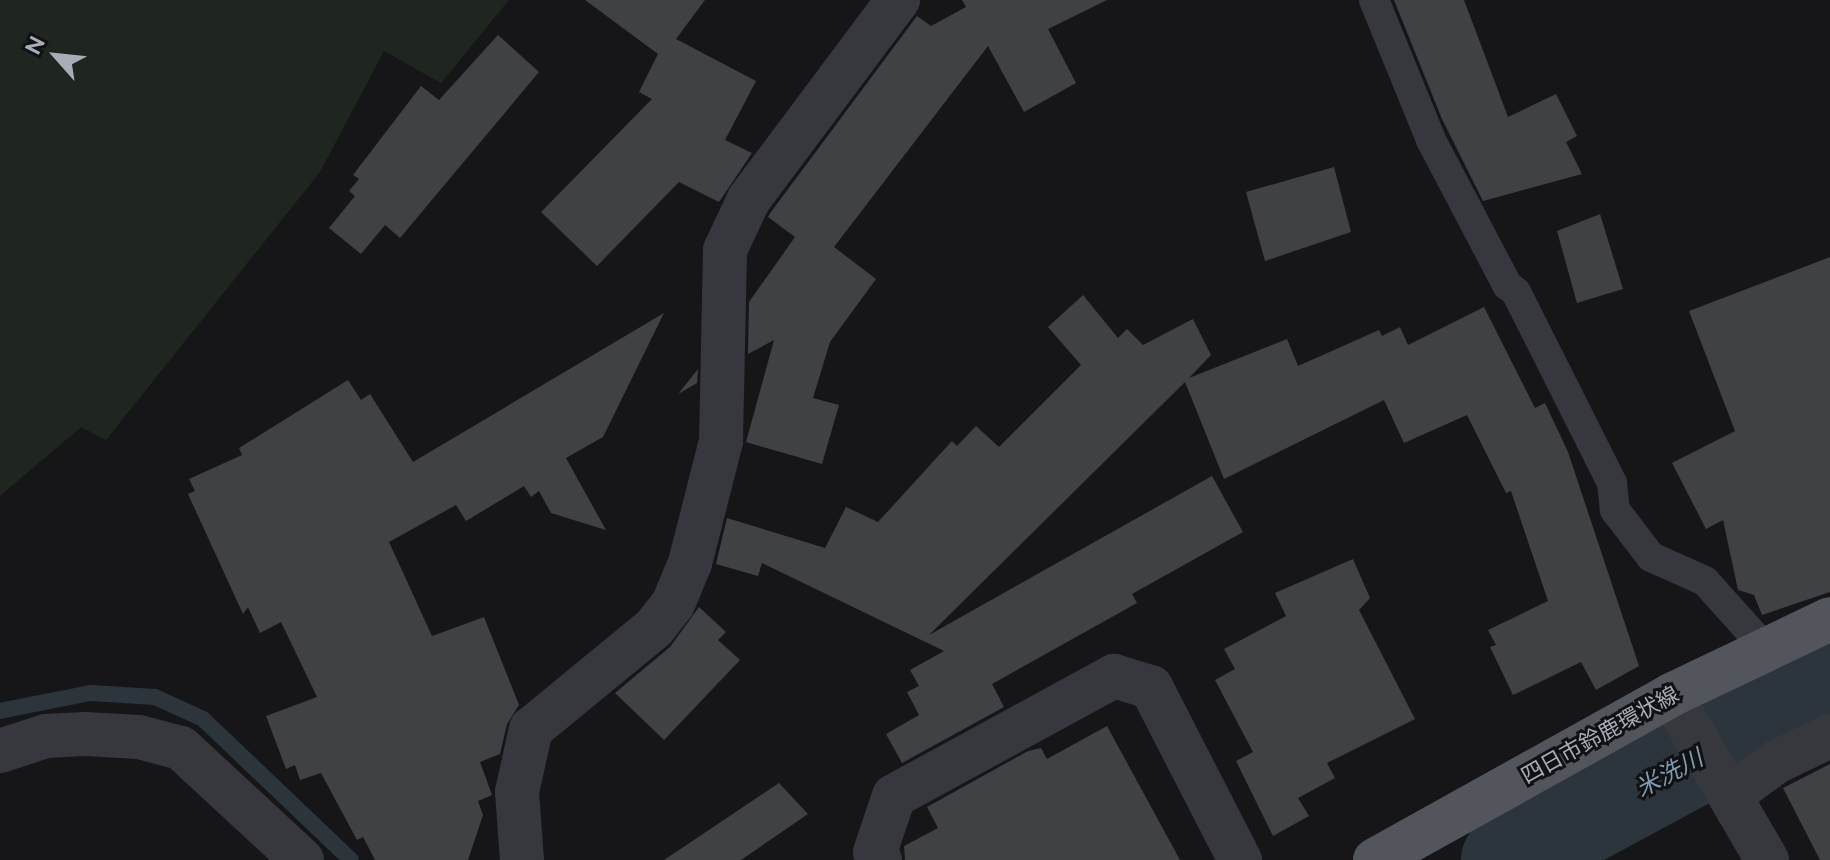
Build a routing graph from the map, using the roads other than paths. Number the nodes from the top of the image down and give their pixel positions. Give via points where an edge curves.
1 (898, 0) edge
2 (1374, 0) edge
3 (1830, 619) edge
4 (1766, 649) junction
5 (1677, 705) junction
6 (1830, 736) edge
7 (0, 751) edge
8 (1728, 791) junction
9 (302, 860) edge
10 (522, 860) edge
11 (880, 860) edge
12 (1240, 860) edge
13 (1375, 860) edge
14 (1767, 860) edge

1 - 10 street via 749,199 725,250 721,441 690,563 673,604 654,628 531,729 517,792
2 - 4 lane via 1431,140 1507,285 1516,292 1612,483 1615,510 1651,557 1705,581
3 - 4 main road, 四日市鈴鹿環状線
4 - 5 main road, 四日市鈴鹿環状線
5 - 8 street
5 - 13 main road, 四日市鈴鹿環状線
6 - 8 street
7 - 9 street via 46,736 85,734 139,737 181,748
8 - 14 street
11 - 12 street via 875,852 894,796 1114,676 1151,687

